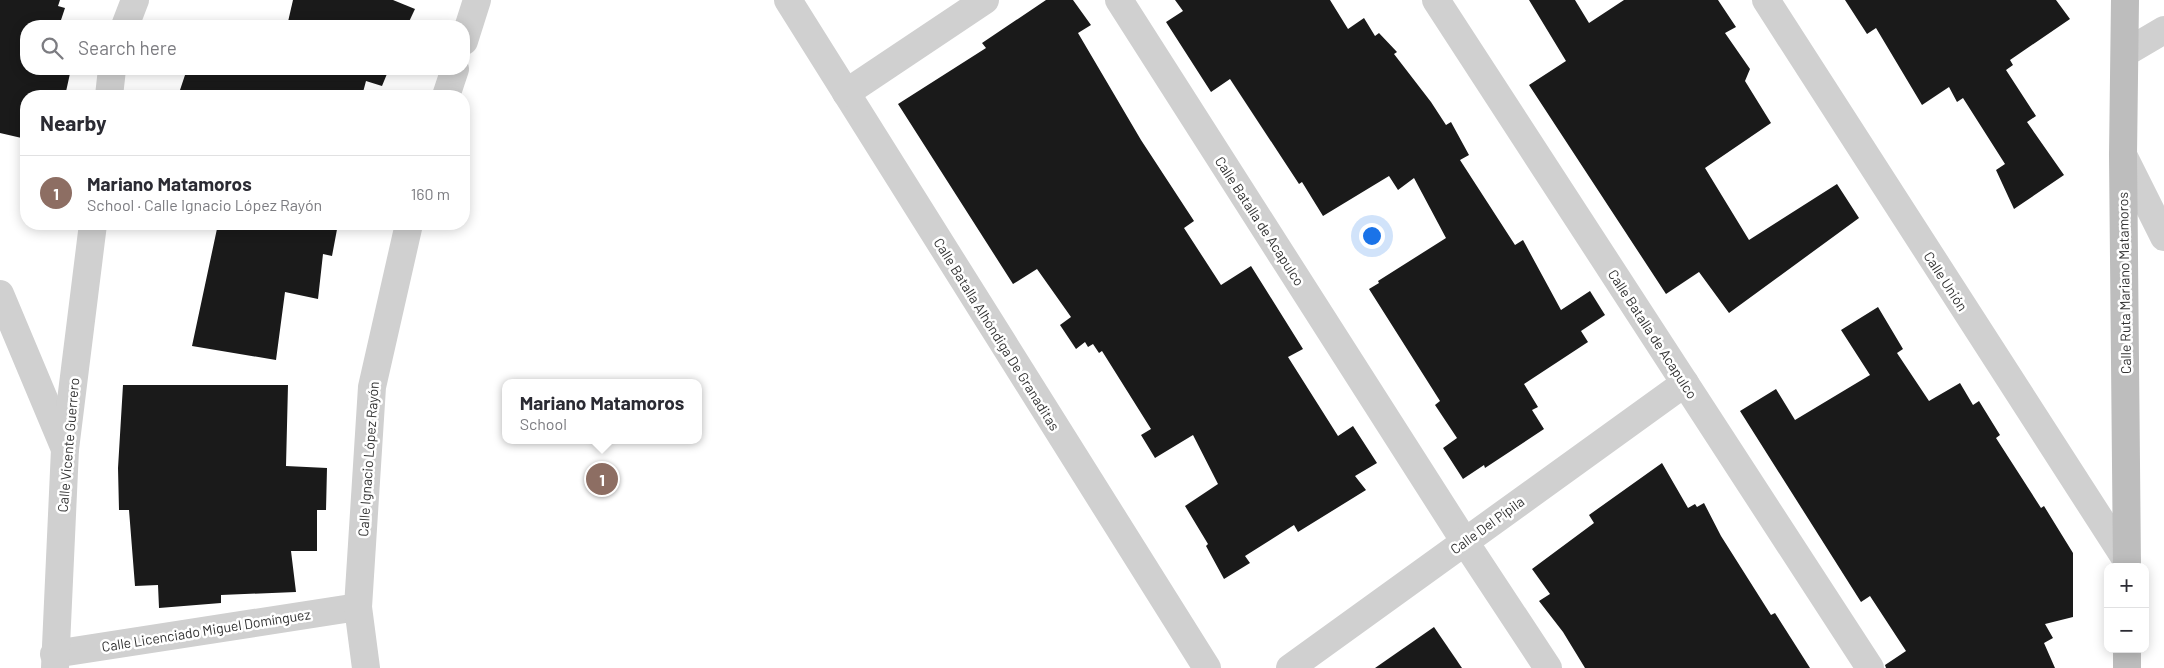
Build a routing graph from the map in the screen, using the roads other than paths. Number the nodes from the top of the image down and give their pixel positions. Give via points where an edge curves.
1 (135, 0) edge
2 (477, 0) edge
3 (788, 0) edge
4 (985, 0) edge
5 (1119, 0) edge
6 (1436, 0) edge
7 (1766, 0) edge
8 (2125, 0) edge
9 (127, 20) edge
10 (470, 22) edge
11 (2164, 30) edge
12 (2125, 53) junction
13 (111, 75) edge
14 (453, 75) edge
15 (110, 90) edge
16 (448, 90) edge
17 (846, 93) junction
18 (2123, 155) junction
19 (92, 230) edge
20 (408, 230) edge
21 (2164, 237) edge
22 (0, 294) edge
23 (1685, 383) junction
24 (65, 449) junction
25 (1465, 542) junction
26 (2126, 563) edge
27 (2127, 563) edge
28 (358, 606) junction
29 (2127, 653) edge
30 (55, 661) edge
31 (366, 668) edge
32 (1207, 668) edge
33 (1290, 668) edge
34 (1548, 668) edge
35 (1870, 668) edge
36 (2127, 668) edge

1 - 9 street
2 - 10 street
3 - 17 street, Calle Batalla Alhóndiga De Granaditas
4 - 17 street
5 - 25 street, Calle Batalla de Acapulco
6 - 23 street, Calle Batalla de Acapulco
7 - 26 street, Calle Unión
8 - 12 main road, Calle Ruta Mariano Matamoros
11 - 12 street
12 - 18 main road, Calle Ruta Mariano Matamoros
13 - 15 street
14 - 16 street
17 - 32 street, Calle Batalla Alhóndiga De Granaditas
18 - 21 street
18 - 27 main road, Calle Ruta Mariano Matamoros
19 - 24 street, Calle Vicente Guerrero
20 - 28 street, Calle Ignacio López Rayón via 372,387
22 - 24 street
23 - 25 street, Calle Del Pípila
23 - 35 street, Calle Batalla de Acapulco
24 - 30 street, Calle Vicente Guerrero
25 - 33 street, Calle Del Pípila
25 - 34 street, Calle Batalla de Acapulco
28 - 30 street, Calle Licenciado Miguel Domínguez
28 - 31 street, Calle Ignacio López Rayón
29 - 36 main road

